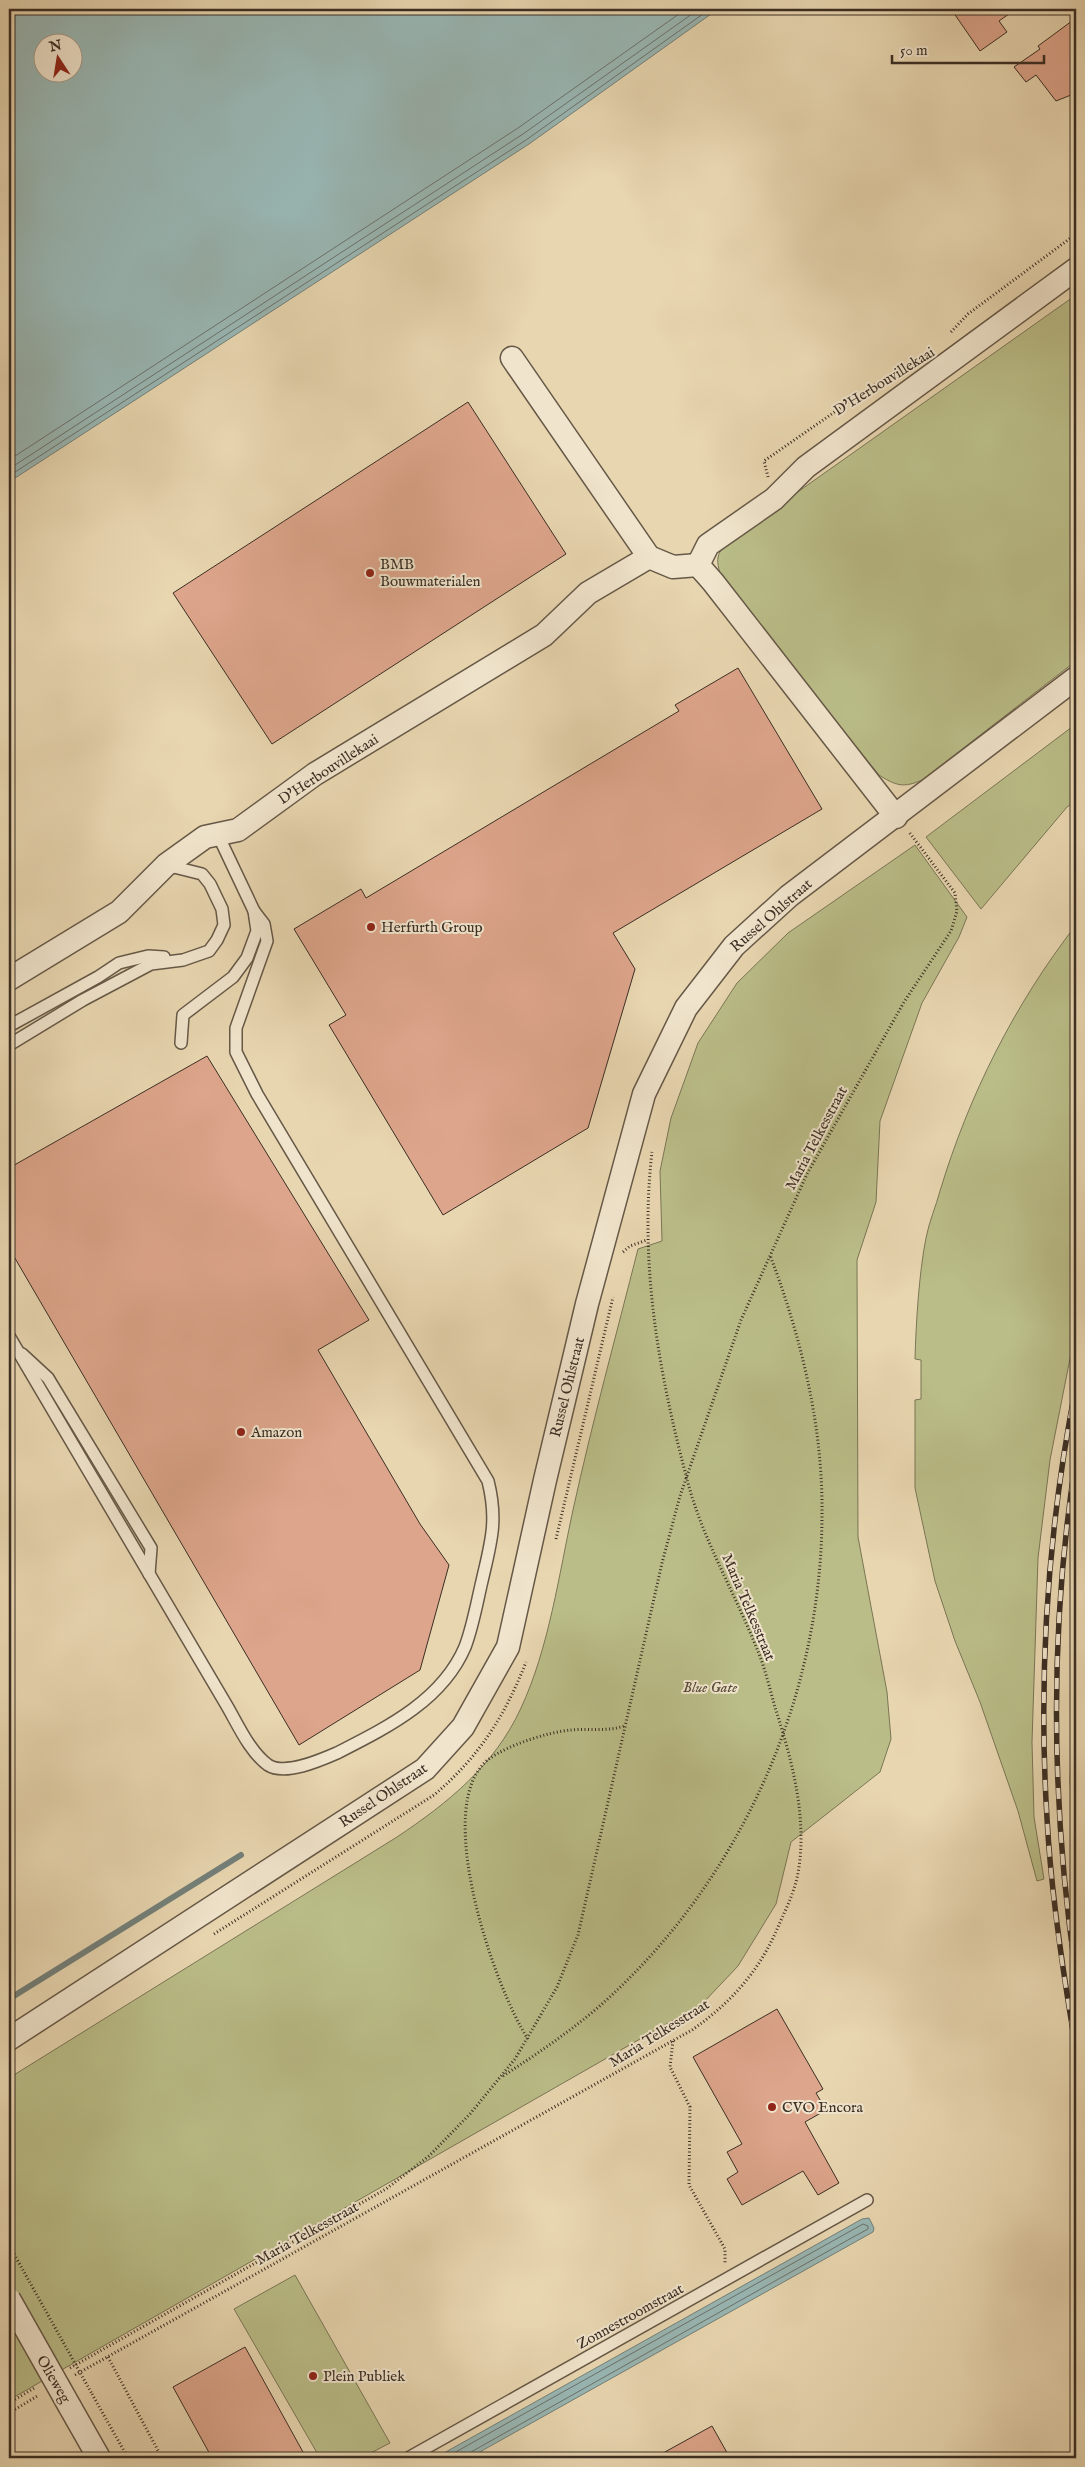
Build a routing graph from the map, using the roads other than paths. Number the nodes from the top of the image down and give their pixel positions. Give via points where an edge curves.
1 (1076, 269) edge
2 (512, 358) dead end
3 (649, 557) junction
4 (698, 565) junction
5 (1076, 678) edge
6 (902, 829) junction
7 (228, 833) junction
8 (166, 865) junction
9 (254, 911) junction
10 (183, 960) junction
11 (9, 979) edge
12 (9, 1026) edge
13 (181, 1043) dead end
14 (9, 1044) edge
15 (9, 1336) edge
16 (9, 2039) edge
17 (867, 2200) dead end
18 (9, 2299) edge
19 (98, 2458) edge
20 (408, 2458) edge

1 - 4 street, D'Herbouvillekaai via 806,467 774,498 708,545
2 - 3 street
3 - 4 street via 673,567
3 - 7 street, D'Herbouvillekaai via 588,593 544,635 315,774
4 - 6 street
5 - 6 street, Russel Ohlstraat
6 - 16 street, Russel Ohlstraat via 788,896 734,946 686,1008 644,1094 587,1304 508,1647 463,1727 425,1770
7 - 8 street, D'Herbouvillekaai via 205,837
7 - 9 lane
8 - 10 lane via 202,874 222,909 224,926 209,951
8 - 11 street, D'Herbouvillekaai via 119,912
9 - 13 lane via 257,931 247,958 233,977 183,1015
9 - 15 lane via 264,924 267,941 236,1028 236,1052 488,1481 494,1505 494,1531 465,1646 447,1679 425,1701 352,1745 315,1763 286,1768 269,1766 251,1746
10 - 12 lane via 148,956 119,963
10 - 14 lane via 151,964
17 - 20 lane, Zonnestroomstraat
18 - 19 street, Olieweg, bridge

